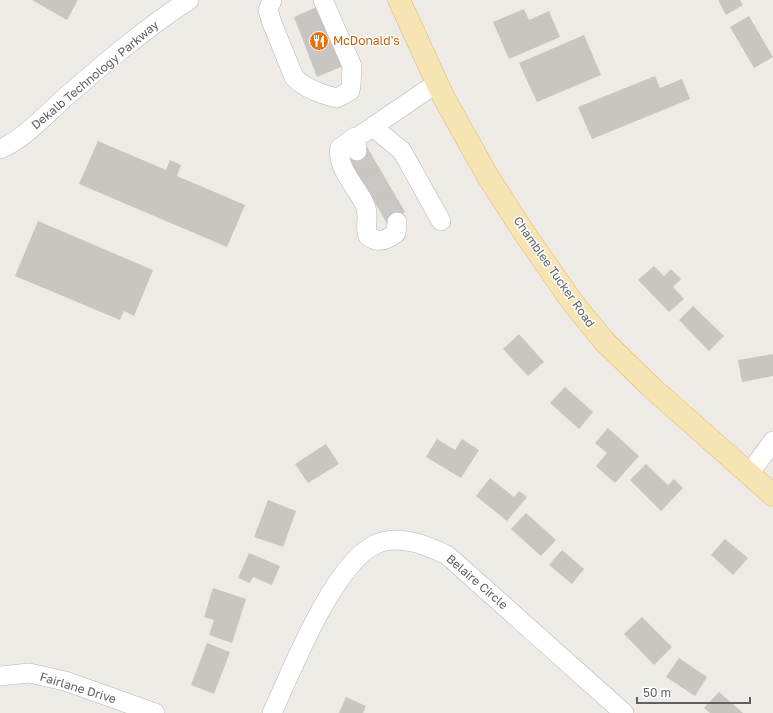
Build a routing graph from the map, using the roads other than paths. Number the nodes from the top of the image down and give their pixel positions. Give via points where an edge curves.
1 (189, 0) edge
2 (272, 0) edge
3 (323, 0) edge
4 (399, 0) edge
5 (437, 83) junction
6 (388, 115) junction
7 (373, 127) junction
8 (0, 149) edge
9 (402, 150) junction
10 (441, 221) dead end
11 (397, 222) dead end
12 (773, 441) edge
13 (749, 474) junction
14 (773, 495) edge
15 (0, 676) edge
16 (155, 713) edge
17 (272, 713) edge
18 (624, 713) edge

1 - 8 street, Dekalb Technology Parkway via 70,93 28,131
2 - 3 street via 268,10 294,78 300,83 337,98 350,91 352,66
4 - 5 main road, Chamblee Tucker Road
5 - 6 street
5 - 13 main road, Chamblee Tucker Road via 487,175 572,302 604,341
6 - 7 street
6 - 9 street via 400,137
7 - 9 street
7 - 11 street via 356,144 340,148 339,154 369,215 366,229 368,236 379,241 387,240 396,233
9 - 10 street
12 - 13 street
13 - 14 main road, Chamblee Tucker Road
15 - 16 street, Fairlane Drive via 29,673 65,681
17 - 18 street, Belaire Circle via 314,622 342,576 358,556 375,544 396,540 421,543 447,555

